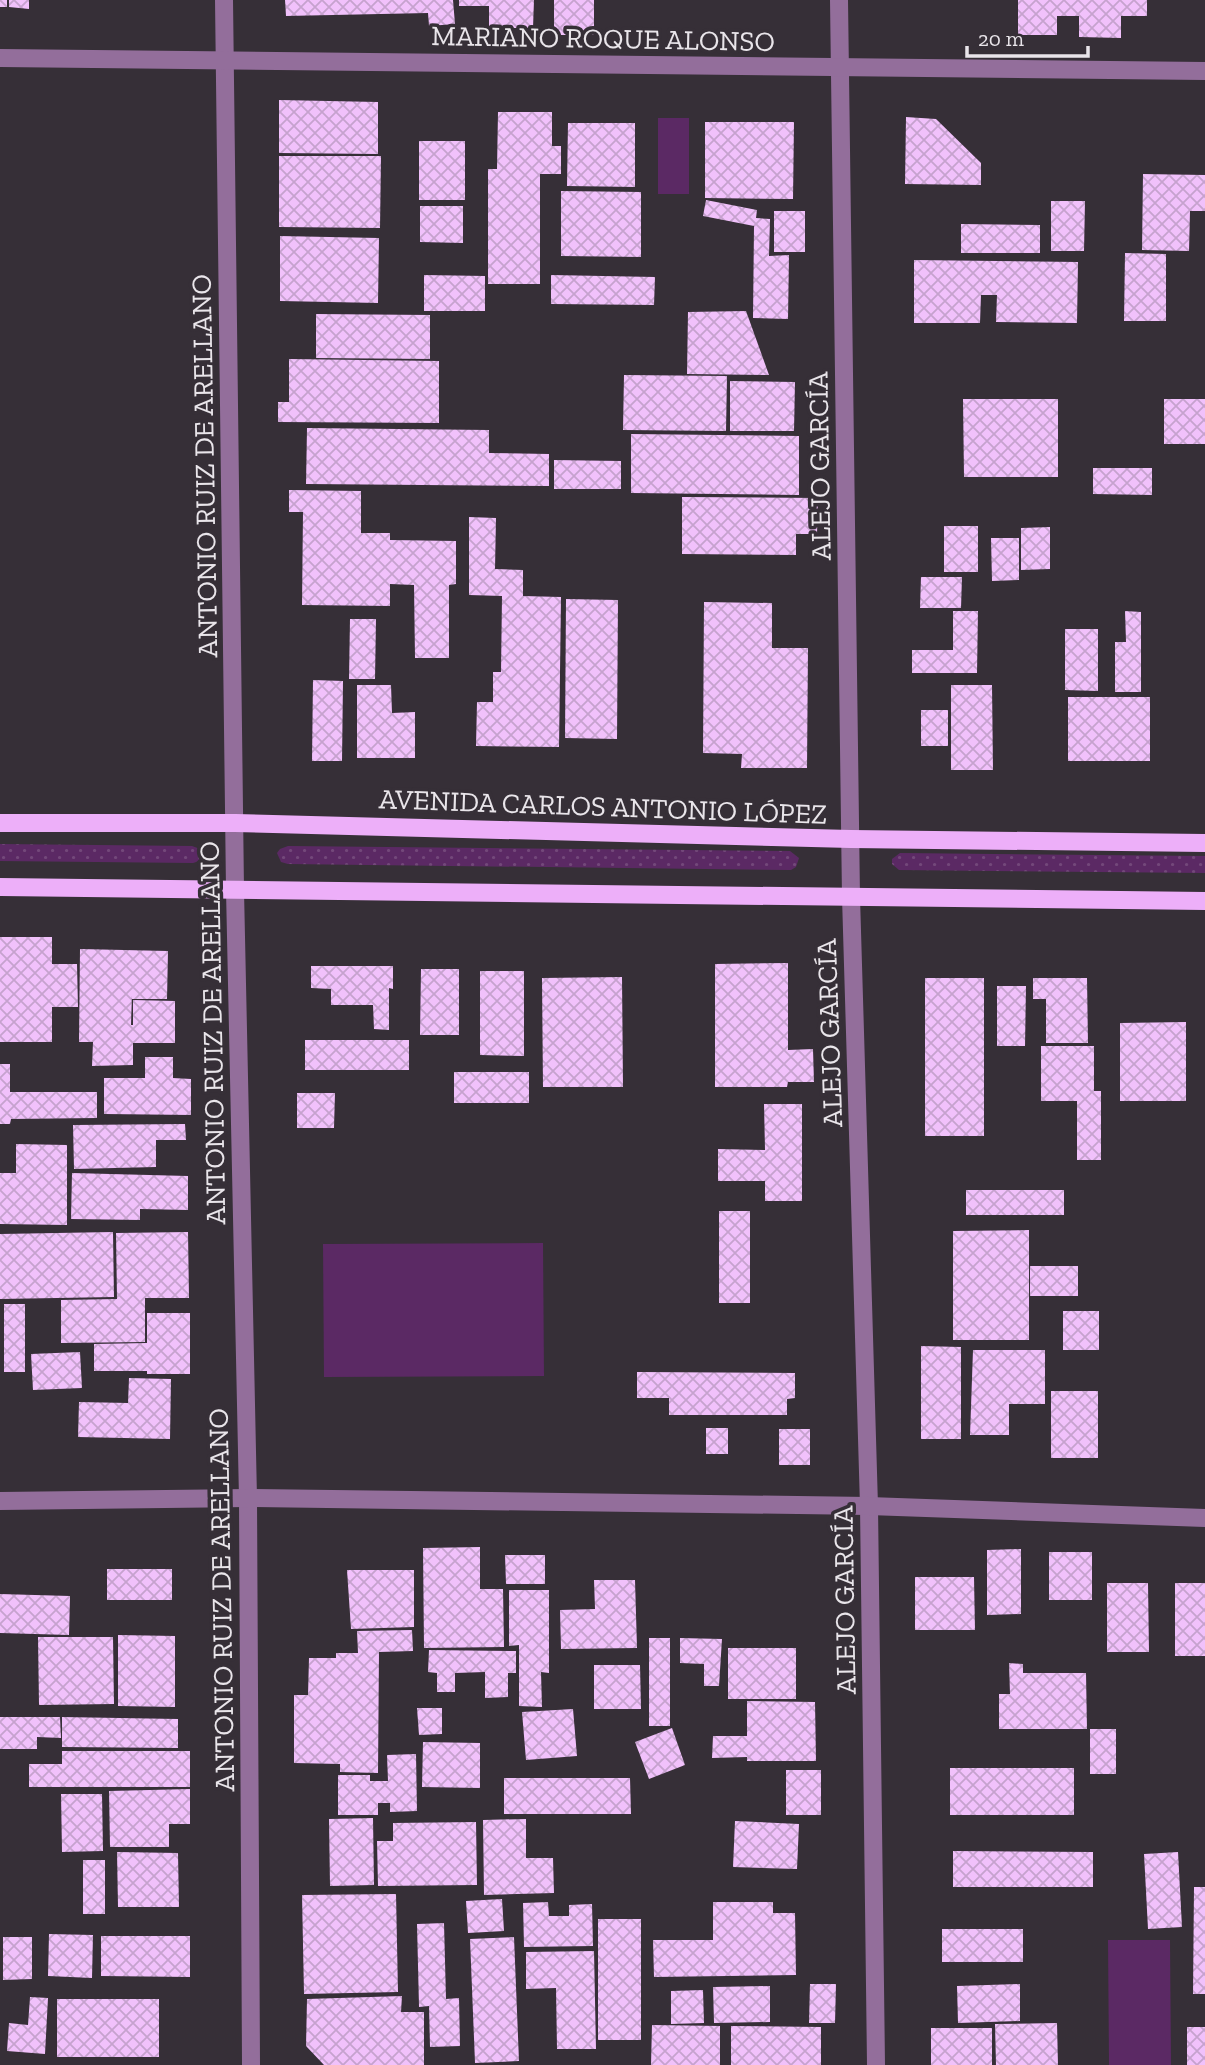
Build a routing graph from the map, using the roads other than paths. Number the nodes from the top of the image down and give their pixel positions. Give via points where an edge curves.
1 (224, 0) edge
2 (839, 0) edge
3 (0, 58) edge
4 (224, 61) junction
5 (840, 67) junction
6 (1205, 71) edge
7 (0, 823) edge
8 (235, 823) junction
9 (851, 839) junction
10 (1205, 843) edge
11 (0, 887) edge
12 (235, 890) junction
13 (851, 897) junction
14 (1205, 901) edge
15 (248, 1498) junction
16 (0, 1501) edge
17 (869, 1506) junction
18 (1205, 1518) edge
19 (251, 2065) edge
20 (876, 2065) edge

1 - 4 street, ANTONIO RUIZ DE ARELLANO
2 - 5 street, ALEJO GARCÍA
3 - 4 street, MARIANO ROQUE ALONSO
4 - 5 street, MARIANO ROQUE ALONSO
4 - 8 street, ANTONIO RUIZ DE ARELLANO
5 - 6 street, MARIANO ROQUE ALONSO
5 - 9 street, ALEJO GARCÍA
7 - 8 main road, AVENIDA CARLOS ANTONIO LÓPEZ
8 - 9 main road, AVENIDA CARLOS ANTONIO LÓPEZ
8 - 12 street, ANTONIO RUIZ DE ARELLANO
9 - 10 main road, AVENIDA CARLOS ANTONIO LÓPEZ
9 - 13 street, ALEJO GARCÍA
11 - 12 main road
12 - 13 main road
12 - 15 street, ANTONIO RUIZ DE ARELLANO
13 - 14 main road
13 - 17 street, ALEJO GARCÍA
15 - 16 street
15 - 17 street
15 - 19 street, ANTONIO RUIZ DE ARELLANO
17 - 18 street
17 - 20 street, ALEJO GARCÍA

